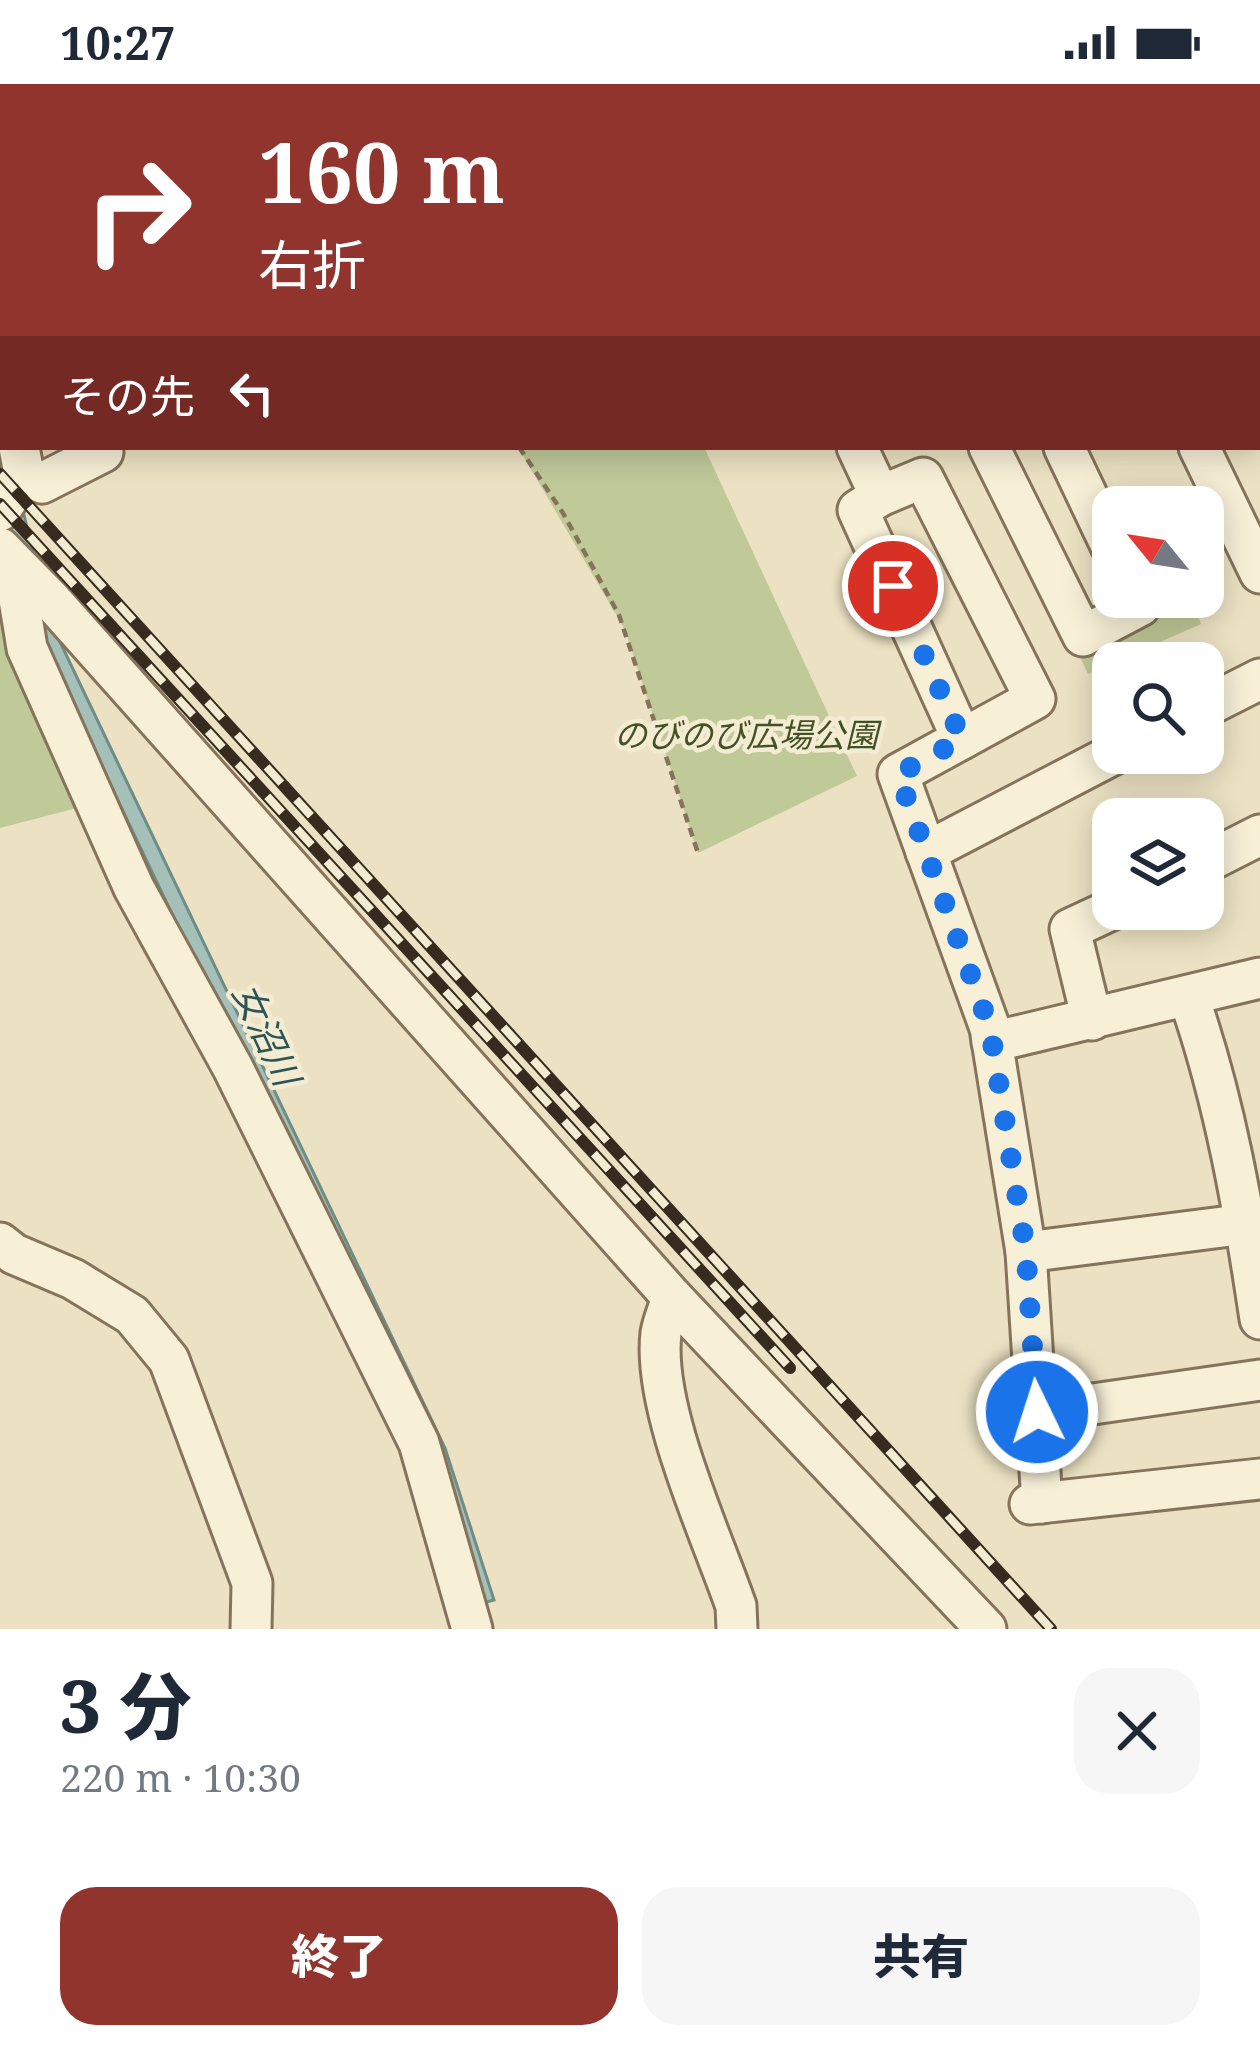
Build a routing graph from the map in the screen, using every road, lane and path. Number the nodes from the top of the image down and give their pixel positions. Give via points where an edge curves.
1 (102, 450) edge
2 (521, 450) edge
3 (857, 450) edge
4 (991, 450) edge
5 (1065, 450) edge
6 (1200, 450) edge
7 (22, 466) edge
8 (880, 496) junction
9 (1092, 506) edge
10 (0, 511) edge
11 (6, 555) edge
12 (1260, 573) edge
13 (1118, 618) edge
14 (1260, 679) edge
15 (1224, 697) edge
16 (962, 739) junction
17 (1092, 766) edge
18 (1260, 835) edge
19 (926, 852) junction
20 (698, 853) dead end
21 (1224, 854) edge
22 (1092, 919) edge
23 (1260, 978) edge
24 (1189, 998) junction
25 (1092, 1020) junction
26 (992, 1042) junction
27 (1246, 1225) junction
28 (0, 1243) edge
29 (1026, 1252) junction
30 (672, 1297) junction
31 (1260, 1318) edge
32 (1260, 1380) edge
33 (1037, 1412) junction
34 (1260, 1479) edge
35 (251, 1629) edge
36 (472, 1629) edge
37 (737, 1629) edge
38 (986, 1629) edge

1 - 7 street via 42,483
2 - 20 path via 619,615
3 - 8 street
4 - 13 street via 1084,636
5 - 9 street
6 - 12 street
7 - 10 street
8 - 16 street via 858,510
8 - 16 street via 923,478 1035,699
11 - 30 street
11 - 36 street via 27,648 134,888 419,1443
14 - 15 street
16 - 19 street via 898,774
17 - 19 street
18 - 21 street
19 - 26 street
22 - 25 street via 1070,929
23 - 24 street
24 - 25 street
24 - 27 street
25 - 26 street
26 - 29 street
27 - 29 street
27 - 31 street
28 - 35 street via 132,1315 169,1360 252,1583
29 - 33 street
30 - 37 street via 661,1333 664,1385
30 - 38 street
32 - 33 street
33 - 34 street via 1036,1504

